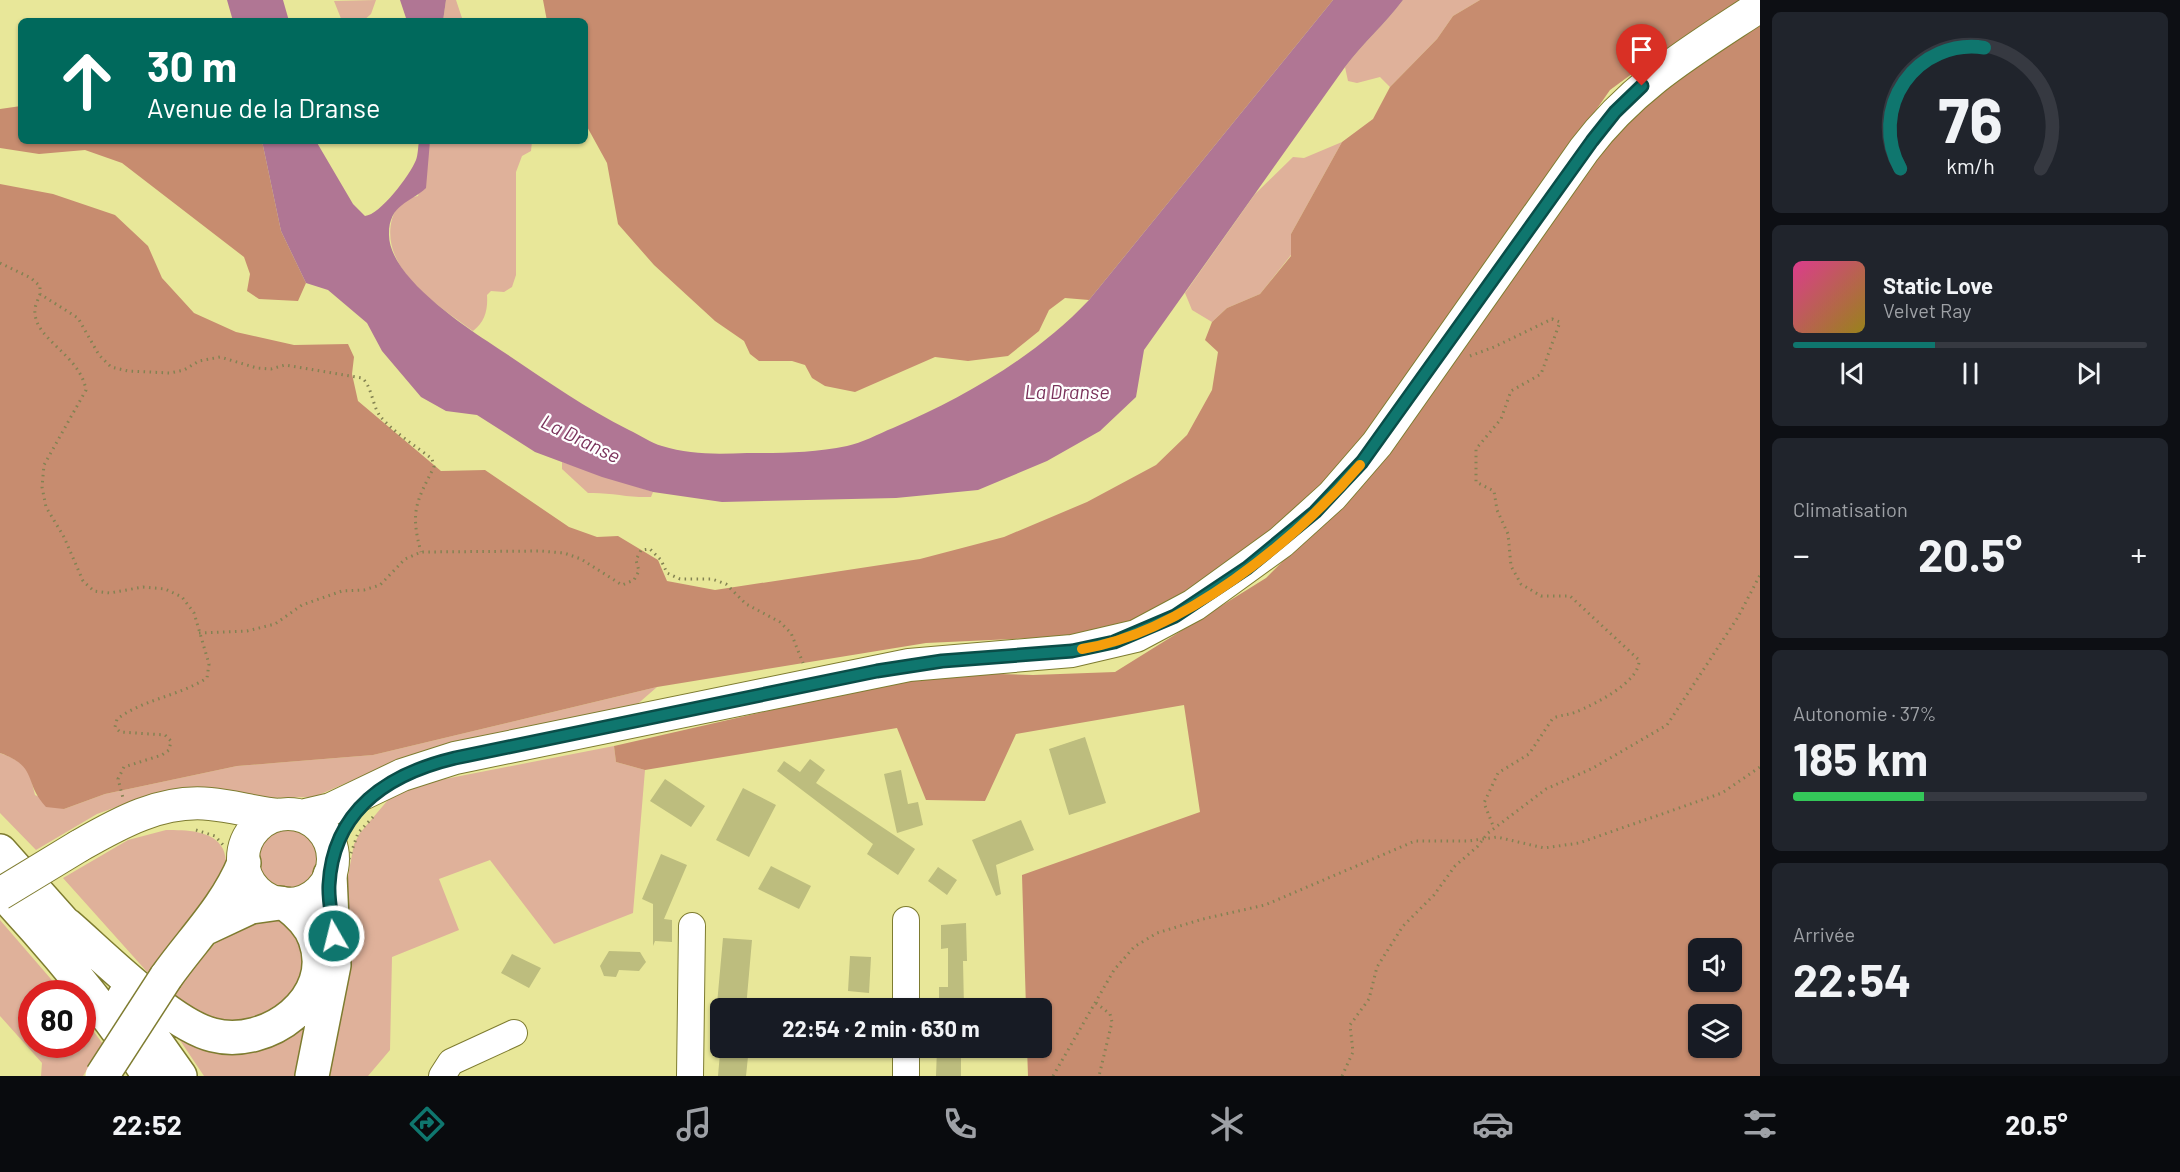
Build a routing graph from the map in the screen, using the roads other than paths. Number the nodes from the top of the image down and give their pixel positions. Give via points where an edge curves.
1 (1760, 6) edge
2 (377, 801) junction
3 (137, 809) junction
4 (290, 815) junction
5 (0, 851) edge
6 (238, 857) junction
7 (337, 864) junction
8 (0, 892) edge
9 (283, 903) junction
10 (906, 920) dead end
11 (67, 925) junction
12 (692, 926) dead end
13 (205, 929) junction
14 (906, 998) edge
15 (514, 1033) dead end
16 (906, 1058) edge
17 (102, 1076) edge
18 (149, 1076) edge
19 (180, 1076) edge
20 (312, 1076) edge
21 (442, 1076) edge
22 (690, 1076) edge
23 (906, 1076) edge

1 - 2 main road via 1652,78 1615,112 1584,150 1377,444 1332,496 1272,549 1175,616 1136,636 1093,647 920,664 448,759 414,770
2 - 4 main road
2 - 7 main road via 351,820
3 - 4 main road via 192,803
3 - 6 main road via 216,822 232,833
3 - 8 main road, bridge via 121,824
4 - 6 main road via 255,829
4 - 7 main road via 320,827 329,839
5 - 11 highway
6 - 9 main road via 255,889
6 - 13 highway via 234,885
7 - 9 main road via 316,894 302,901
7 - 20 highway via 329,894 334,965
8 - 18 highway via 69,968
9 - 11 highway via 302,918 315,939 319,963 315,982 308,999 291,1017 269,1030 243,1038 203,1032 179,1020
9 - 13 highway via 251,906
10 - 14 street
11 - 19 highway
12 - 22 street
13 - 17 highway, bridge via 166,977
15 - 21 street via 451,1062
16 - 23 street

